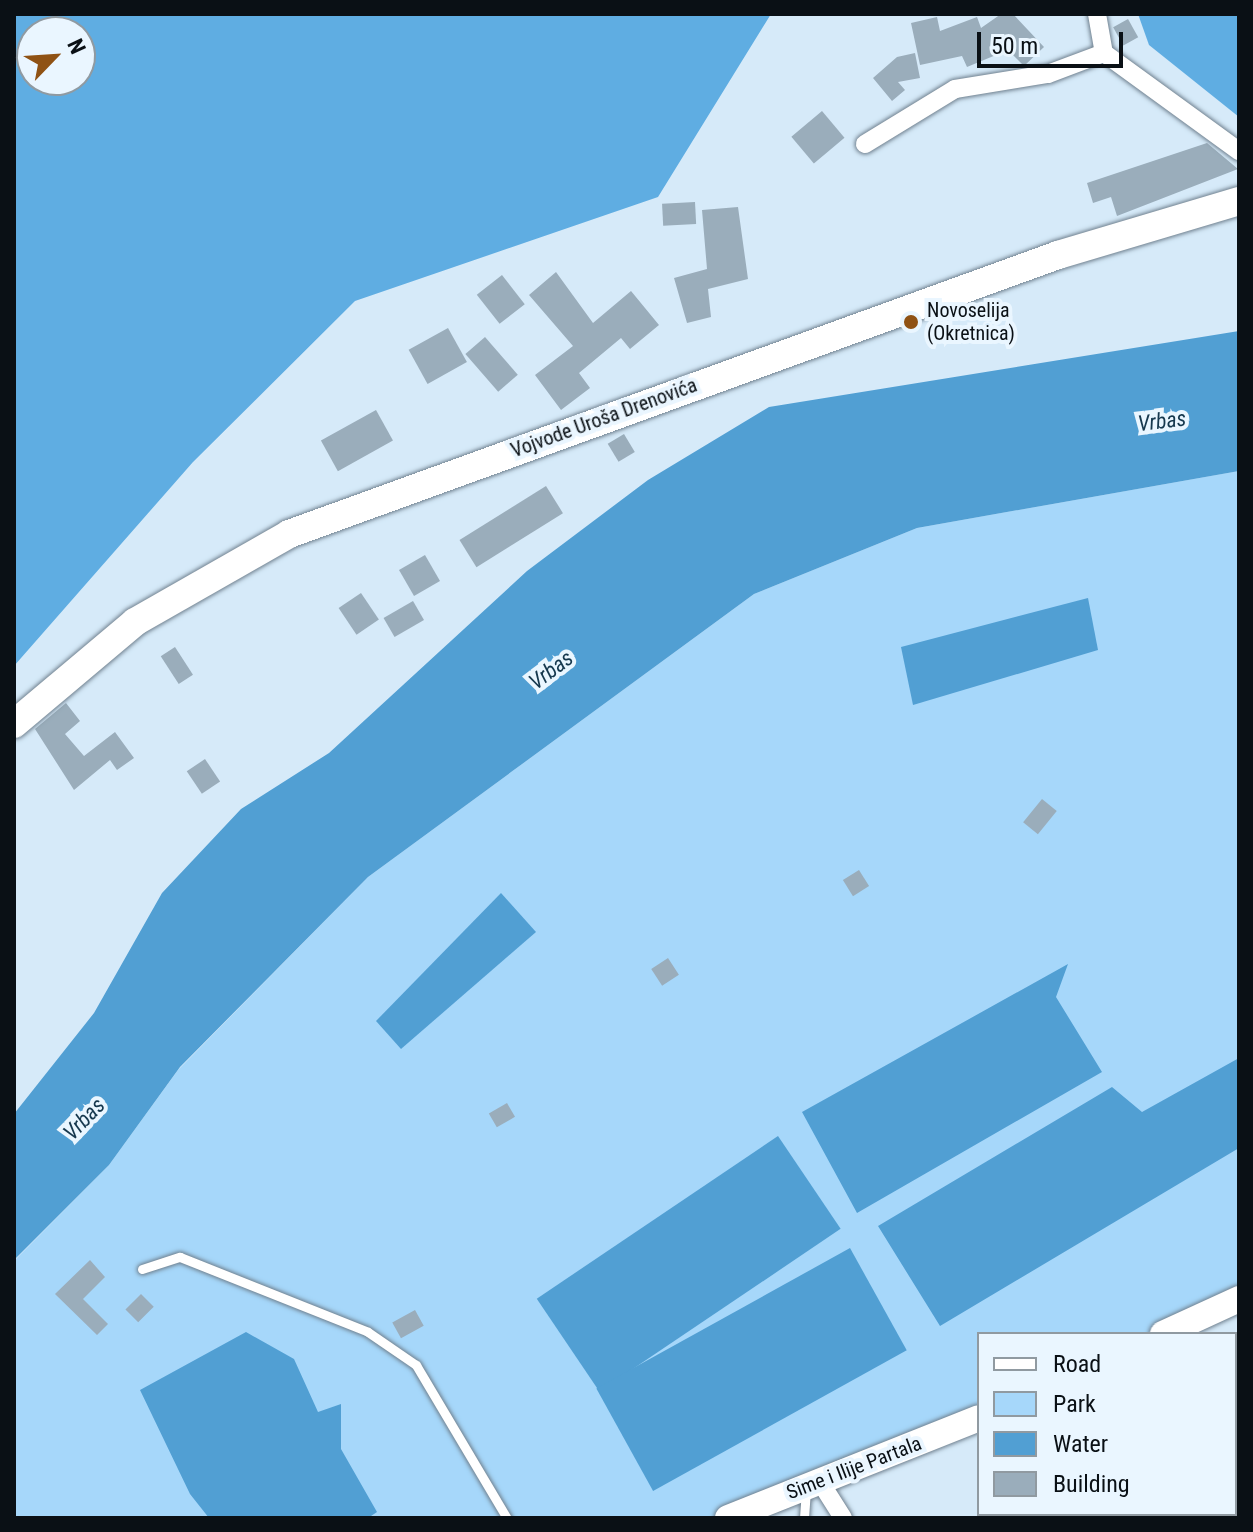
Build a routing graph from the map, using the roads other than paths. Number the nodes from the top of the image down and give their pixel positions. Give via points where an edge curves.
1 (1097, 14) edge
2 (1104, 53) junction
3 (865, 144) dead end
4 (1239, 151) edge
5 (1239, 201) edge
6 (14, 724) edge
7 (142, 1269) dead end
8 (1239, 1299) edge
9 (1167, 1332) edge
10 (977, 1419) edge
11 (813, 1483) junction
12 (507, 1518) edge
13 (728, 1518) edge
14 (804, 1518) edge
15 (843, 1518) edge

1 - 2 street
2 - 3 street via 1048,74 955,89
2 - 4 street
5 - 6 main road, Vojvode Uroša Drenovića via 1043,260 289,534 104,644
7 - 12 lane via 180,1257 368,1332 416,1365
8 - 9 street
10 - 11 street, Sime i Ilije Partala
11 - 13 street, Sime i Ilije Partala
11 - 14 lane
11 - 15 street

